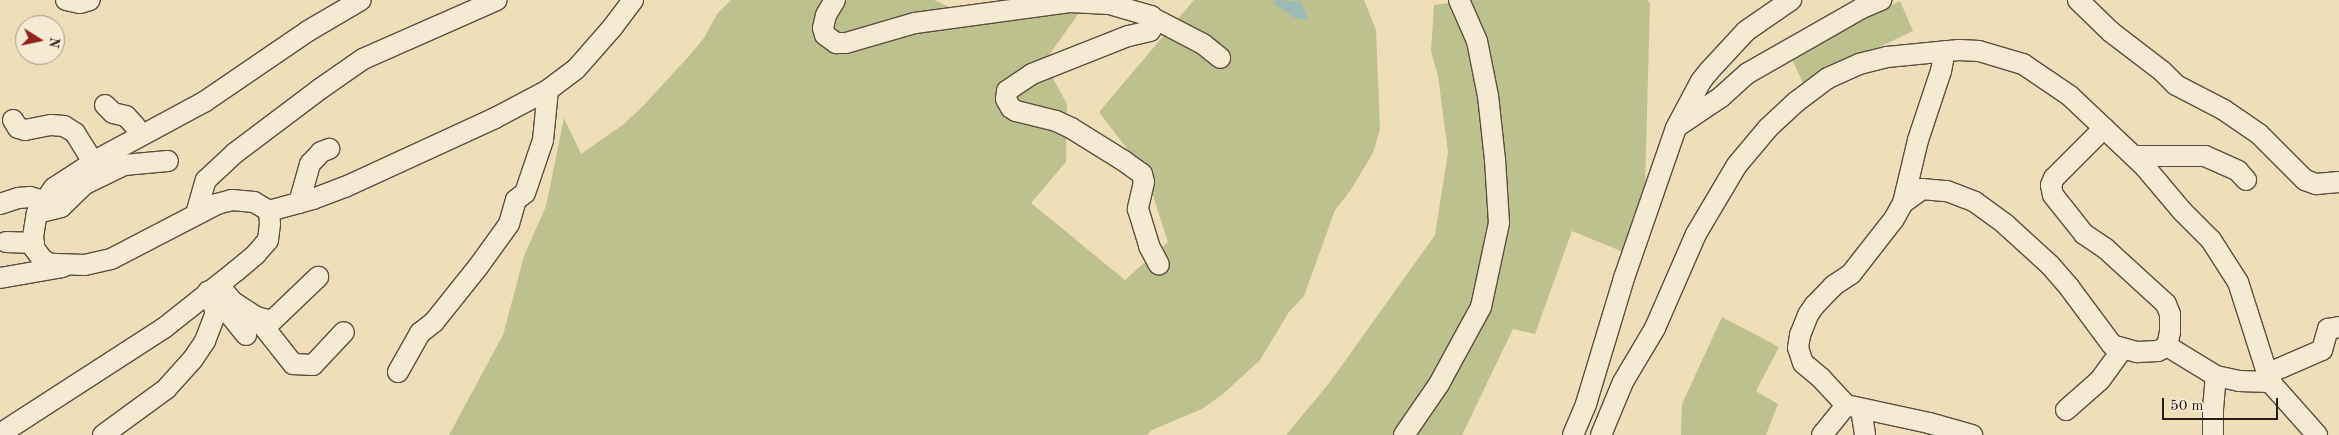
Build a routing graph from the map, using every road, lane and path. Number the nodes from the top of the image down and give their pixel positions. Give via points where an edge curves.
1 (66, 0) edge
2 (90, 0) edge
3 (361, 0) edge
4 (497, 0) edge
5 (633, 0) edge
6 (835, 0) edge
7 (1459, 0) edge
8 (1792, 0) edge
9 (1881, 0) edge
10 (2078, 0) edge
11 (1153, 18) junction
12 (1945, 51) junction
13 (1220, 58) dead end
14 (548, 90) junction
15 (105, 105) dead end
16 (13, 120) dead end
17 (1676, 128) junction
18 (2104, 128) junction
19 (141, 135) junction
20 (329, 149) dead end
21 (2134, 156) junction
22 (168, 161) dead end
23 (93, 162) junction
24 (2246, 180) dead end
25 (2339, 182) edge
26 (1903, 202) junction
27 (299, 203) junction
28 (0, 204) edge
29 (40, 207) junction
30 (269, 211) junction
31 (196, 214) junction
32 (6, 242) dead end
33 (34, 243) junction
34 (74, 265) junction
35 (1160, 265) dead end
36 (318, 277) dead end
37 (0, 278) edge
38 (213, 293) junction
39 (256, 317) junction
40 (2339, 327) edge
41 (344, 332) dead end
42 (246, 335) dead end
43 (2167, 346) junction
44 (2122, 350) junction
45 (398, 372) dead end
46 (2216, 376) junction
47 (2269, 378) junction
48 (1614, 402) junction
49 (1853, 407) junction
50 (2066, 410) dead end
51 (0, 434) edge
52 (103, 435) edge
53 (1404, 435) edge
54 (1573, 435) edge
55 (1601, 435) edge
56 (1616, 435) edge
57 (1822, 435) edge
58 (1865, 435) edge
59 (1972, 435) edge
60 (2214, 435) edge
61 (2317, 435) edge

1 - 2 street via 80,3
3 - 19 street via 308,31 204,102
4 - 31 street via 363,59 320,89 235,153 206,180
5 - 14 street via 576,69
6 - 11 street via 826,15 824,28 825,35 836,43 846,43 915,22 1070,2 1109,4 1137,10
7 - 53 street via 1477,41 1488,96 1499,223 1481,307 1439,384
8 - 17 street via 1746,31 1700,80
9 - 17 street via 1748,73 1721,97
10 - 25 street via 2111,32 2162,70 2176,85 2224,110 2259,134 2305,180 2316,184
11 - 13 street via 1203,44
11 - 35 street via 1150,31 1128,36 1032,74 1007,91 1006,99 1016,111 1071,128 1142,174 1144,182 1138,209
12 - 18 street via 1978,51 2023,64 2070,96
12 - 26 street
12 - 48 street via 1887,57 1859,64 1828,78 1768,128 1737,165 1696,234 1655,328
14 - 27 street via 391,166
14 - 45 street via 544,140 525,193 516,200 509,224 434,322 420,333
15 - 19 street via 113,113 126,116
16 - 23 street via 18,128 25,130 64,126 75,133
17 - 54 street
18 - 21 street
18 - 43 street via 2054,178 2051,185 2053,195 2084,234 2106,249 2166,304 2170,323
19 - 23 street
20 - 27 street via 310,164
21 - 24 street via 2204,156 2238,171
21 - 47 street via 2211,240 2238,282
22 - 29 street via 124,165 85,184 62,207
23 - 29 street via 54,188
26 - 44 street via 1922,190 1932,189 1947,190 1974,202 2005,224 2050,265 2112,345
26 - 49 street via 1894,219 1851,274 1833,286 1814,306 1800,335 1798,348 1803,363
27 - 30 street
28 - 29 street via 30,197
29 - 33 street
30 - 31 street via 254,202 232,200
30 - 38 street via 268,240
31 - 34 street via 111,260
32 - 33 street
33 - 34 street via 42,259 50,264
34 - 37 street
36 - 39 street via 272,321
38 - 39 street
38 - 42 street
38 - 51 street
38 - 52 street via 216,312 213,325 193,359 166,389 125,410
39 - 41 street via 293,364 313,365
40 - 47 street via 2328,330 2322,350
43 - 44 street via 2158,351
43 - 46 street
44 - 50 street via 2100,380
46 - 47 street via 2239,381
46 - 60 street
47 - 61 street
48 - 55 street
48 - 56 street via 1618,408
49 - 57 street
49 - 58 street
49 - 59 street

